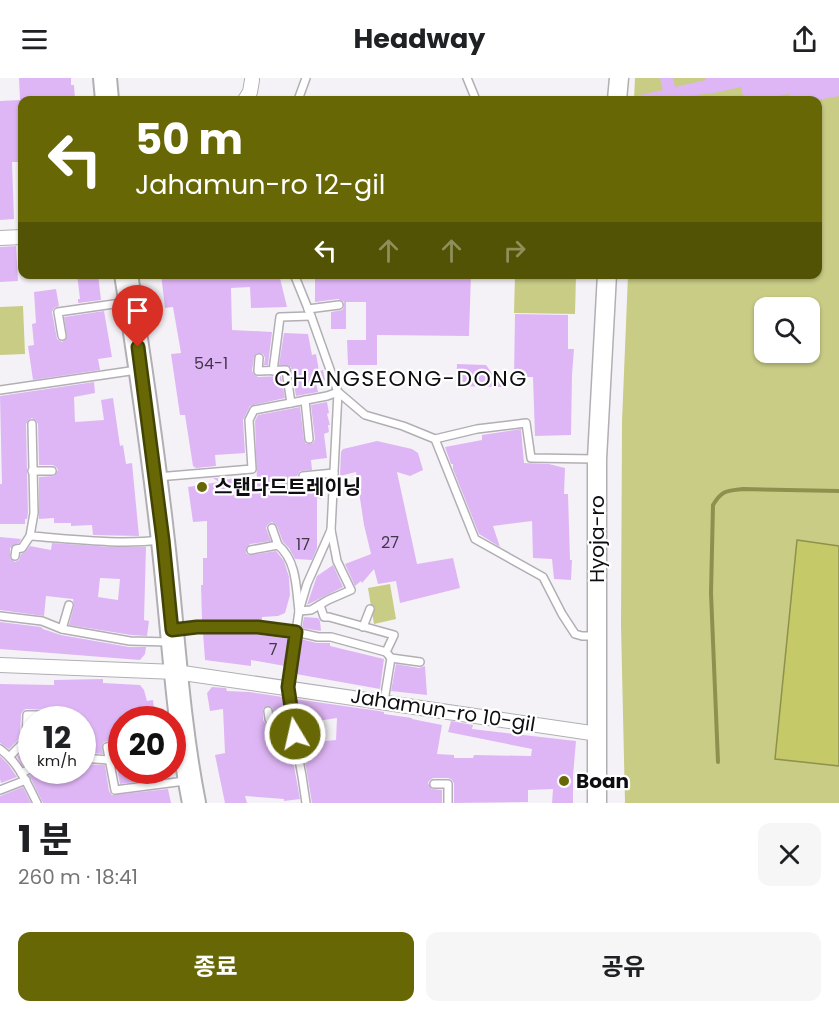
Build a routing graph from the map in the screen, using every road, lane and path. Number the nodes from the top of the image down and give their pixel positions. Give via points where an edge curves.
1 (105, 78) edge
2 (306, 78) edge
3 (466, 78) edge
4 (619, 78) edge
5 (252, 80) dead end
6 (107, 96) edge
7 (248, 96) edge
8 (299, 96) edge
9 (474, 96) edge
10 (617, 96) edge
11 (18, 237) edge
12 (0, 238) edge
13 (127, 279) edge
14 (296, 279) edge
15 (607, 279) edge
16 (130, 302) junction
17 (339, 305) dead end
18 (309, 312) junction
19 (62, 336) dead end
20 (259, 358) dead end
21 (141, 370) junction
22 (273, 371) junction
23 (0, 390) edge
24 (338, 392) junction
25 (305, 400) junction
26 (291, 403) junction
27 (32, 423) dead end
28 (309, 439) dead end
29 (435, 439) junction
30 (597, 459) junction
31 (32, 471) junction
32 (52, 471) dead end
33 (334, 473) junction
34 (303, 476) dead end
35 (154, 478) junction
36 (272, 528) dead end
37 (331, 530) junction
38 (30, 536) junction
39 (163, 540) junction
40 (278, 545) junction
41 (251, 550) dead end
42 (15, 556) dead end
43 (69, 605) dead end
44 (320, 605) junction
45 (370, 609) dead end
46 (299, 611) junction
47 (0, 616) edge
48 (363, 627) junction
49 (62, 630) junction
50 (296, 632) junction
51 (172, 636) junction
52 (597, 636) junction
53 (389, 655) junction
54 (420, 662) dead end
55 (0, 665) edge
56 (176, 672) junction
57 (288, 687) junction
58 (384, 701) junction
59 (177, 706) edge
60 (268, 711) dead end
61 (291, 717) junction
62 (598, 734) junction
63 (0, 749) edge
64 (18, 749) edge
65 (10, 756) junction
66 (186, 766) edge
67 (18, 768) edge
68 (186, 781) edge
69 (190, 781) junction
70 (18, 783) edge
71 (28, 784) edge
72 (114, 784) edge
73 (165, 784) edge
74 (434, 784) dead end
75 (0, 790) edge
76 (37, 803) edge
77 (194, 803) edge
78 (306, 803) edge
79 (448, 803) edge
80 (597, 803) edge

1 - 6 main road
2 - 8 lane
3 - 9 lane
4 - 10 street
5 - 7 street
11 - 12 street
13 - 16 main road
14 - 18 lane
15 - 30 street, Hyoja-ro
16 - 19 lane via 58,312
16 - 21 main road
17 - 18 lane
18 - 22 lane via 280,317
18 - 24 lane
20 - 22 lane via 258,371
21 - 23 lane
21 - 35 main road
22 - 26 lane via 286,370
24 - 25 lane
24 - 29 lane via 365,415
24 - 33 lane
25 - 26 lane
25 - 28 lane
26 - 35 lane via 254,410 249,420 252,469
27 - 31 lane
29 - 30 lane via 526,423 531,458
29 - 52 lane via 475,539 543,577 575,633
30 - 52 street, Hyoja-ro
31 - 32 lane
31 - 38 lane via 34,513
33 - 34 lane
33 - 37 lane
35 - 39 main road
36 - 40 lane
37 - 44 lane via 337,561 351,590
37 - 46 lane
38 - 39 lane
38 - 42 lane via 22,548 16,549
39 - 51 main road
40 - 41 lane
40 - 46 lane via 293,566
43 - 49 lane
44 - 46 lane
44 - 48 lane via 324,617
45 - 48 lane
46 - 50 lane
47 - 49 lane via 42,621
48 - 53 lane via 394,635
49 - 51 lane via 130,641
50 - 51 lane via 258,627 197,627
50 - 53 lane via 332,637
50 - 57 lane
51 - 56 main road
52 - 62 street, Hyoja-ro
53 - 54 lane
53 - 58 lane
55 - 56 street, Jahamun-ro 10-gil
56 - 57 street, Jahamun-ro 10-gil
56 - 59 main road
57 - 58 street, Jahamun-ro 10-gil
57 - 61 lane
58 - 62 street, Jahamun-ro 10-gil
60 - 61 lane via 269,718
61 - 78 lane
62 - 80 street, Hyoja-ro
63 - 65 lane
64 - 65 lane
65 - 67 lane
66 - 69 main road
68 - 69 lane
69 - 77 main road
70 - 75 lane
71 - 76 lane
72 - 73 lane via 115,790
74 - 79 lane via 447,784

